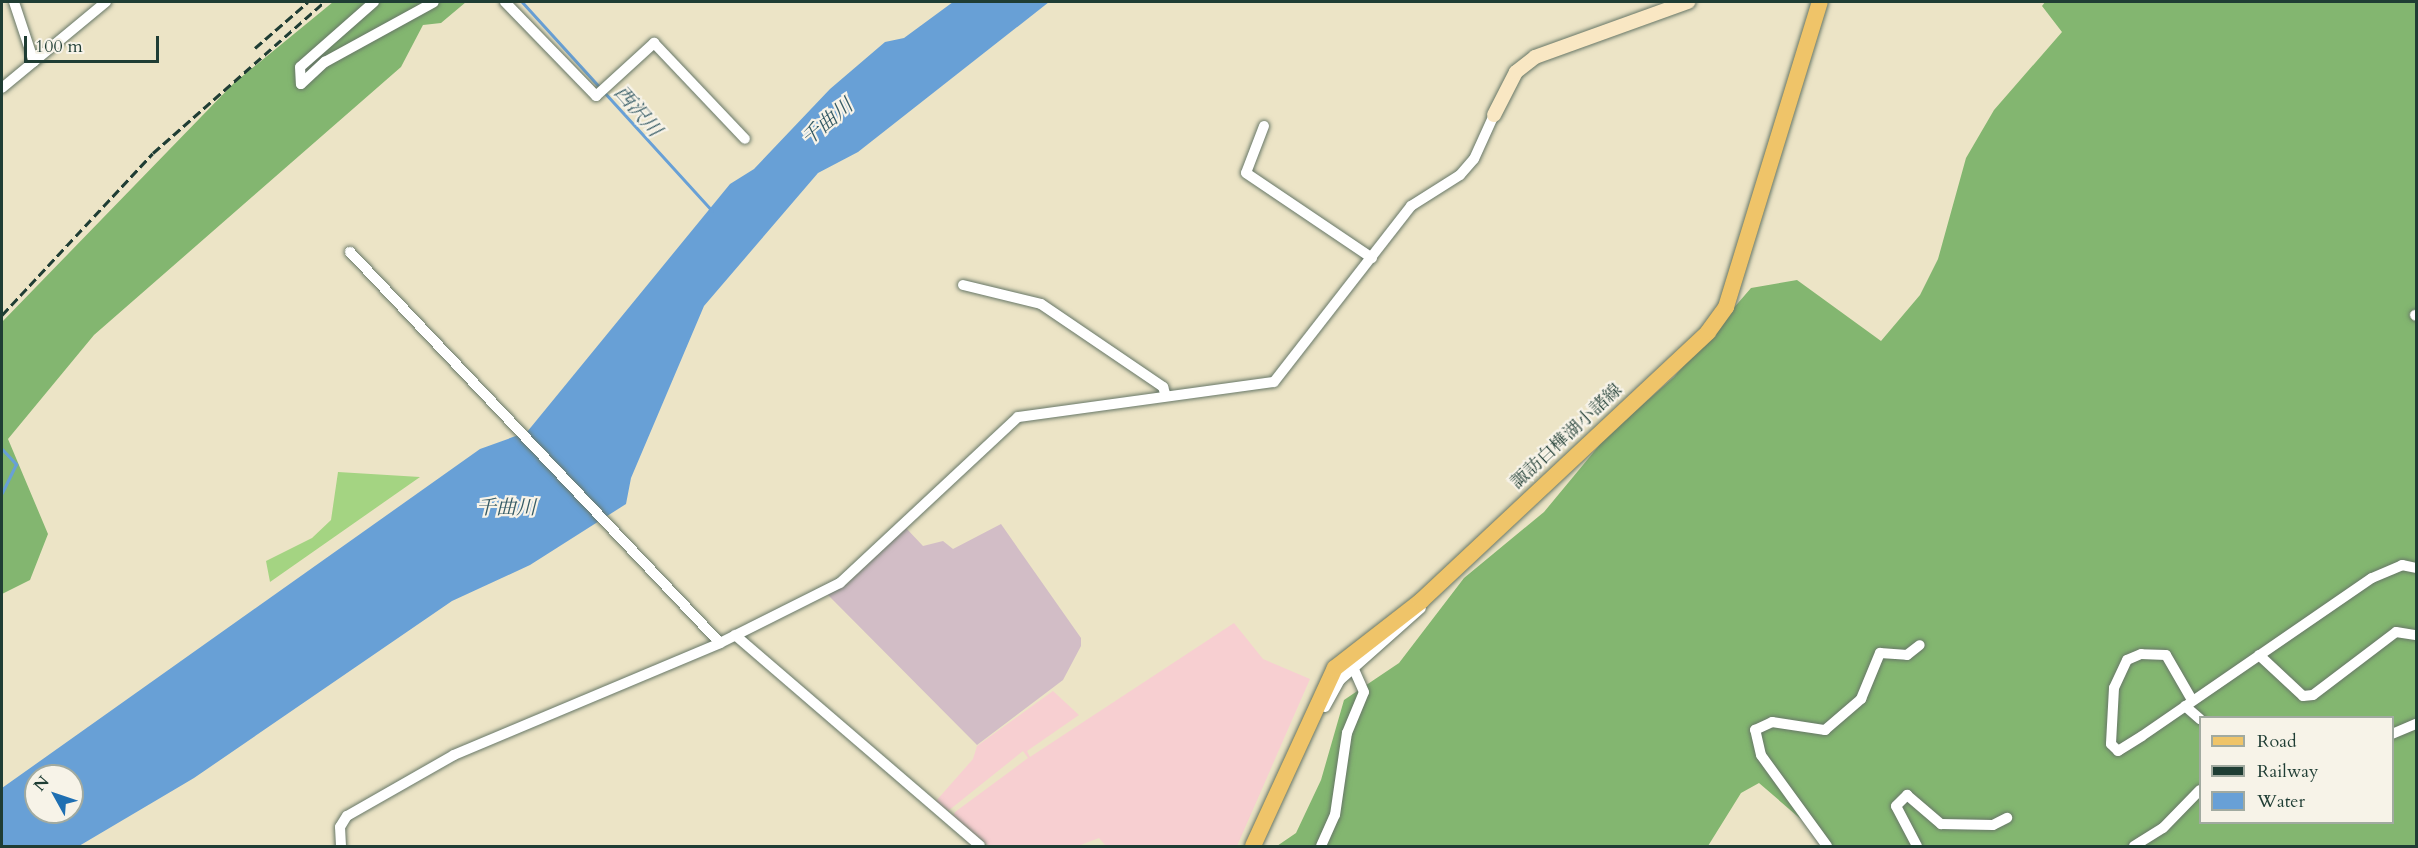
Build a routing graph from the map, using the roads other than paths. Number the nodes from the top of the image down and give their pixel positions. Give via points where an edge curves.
1 (14, 2) edge
2 (106, 2) edge
3 (374, 2) edge
4 (434, 2) edge
5 (505, 2) edge
6 (1688, 2) edge
7 (1820, 2) edge
8 (34, 63) junction
9 (2, 88) edge
10 (1494, 115) joint
11 (1264, 126) dead end
12 (745, 139) dead end
13 (350, 252) dead end
14 (1372, 258) junction
15 (963, 285) dead end
16 (1166, 396) junction
17 (2416, 568) edge
18 (1421, 601) junction
19 (735, 635) junction
20 (2416, 635) edge
21 (720, 643) junction
22 (1920, 645) dead end
23 (2259, 655) junction
24 (1354, 670) junction
25 (2189, 703) junction
26 (2199, 718) edge
27 (1306, 721) junction
28 (2416, 724) edge
29 (2394, 734) edge
30 (2199, 791) edge
31 (2007, 818) dead end
32 (341, 846) edge
33 (980, 846) edge
34 (1253, 846) edge
35 (1321, 846) edge
36 (1827, 846) edge
37 (1917, 846) edge
38 (2134, 846) edge

1 - 8 street
2 - 8 street
3 - 4 street via 300,67 301,84 325,62
5 - 12 street via 596,96 654,44
6 - 10 street via 1535,57 1516,72
7 - 18 main road, 諏訪白樺湖小諸線 via 1726,307 1708,332
8 - 9 street
10 - 14 street via 1474,159 1460,176 1411,206
11 - 14 street via 1246,173
13 - 21 street
14 - 16 street via 1274,382
15 - 16 street via 1041,304 1163,387
16 - 19 street via 1017,417 851,575
17 - 23 street via 2402,565 2372,578
18 - 24 street via 1420,611
18 - 27 main road, 諏訪白樺湖小諸線 via 1335,668
19 - 21 street
19 - 33 street
20 - 23 street via 2396,632 2313,695 2303,696
21 - 32 street via 454,755 347,816 339,827
22 - 36 street via 1906,655 1880,653 1861,699 1825,730 1772,722 1755,730 1761,755
23 - 25 street
24 - 27 street via 1340,680 1322,713
24 - 35 street via 1364,692 1347,733 1335,815
25 - 25 street via 2166,655 2141,654 2127,660 2114,688 2111,744 2118,751
25 - 26 street
27 - 34 main road, 諏訪白樺湖小諸線
28 - 29 street
30 - 38 street via 2163,828
31 - 37 street via 1993,825 1941,824 1906,795 1896,806

